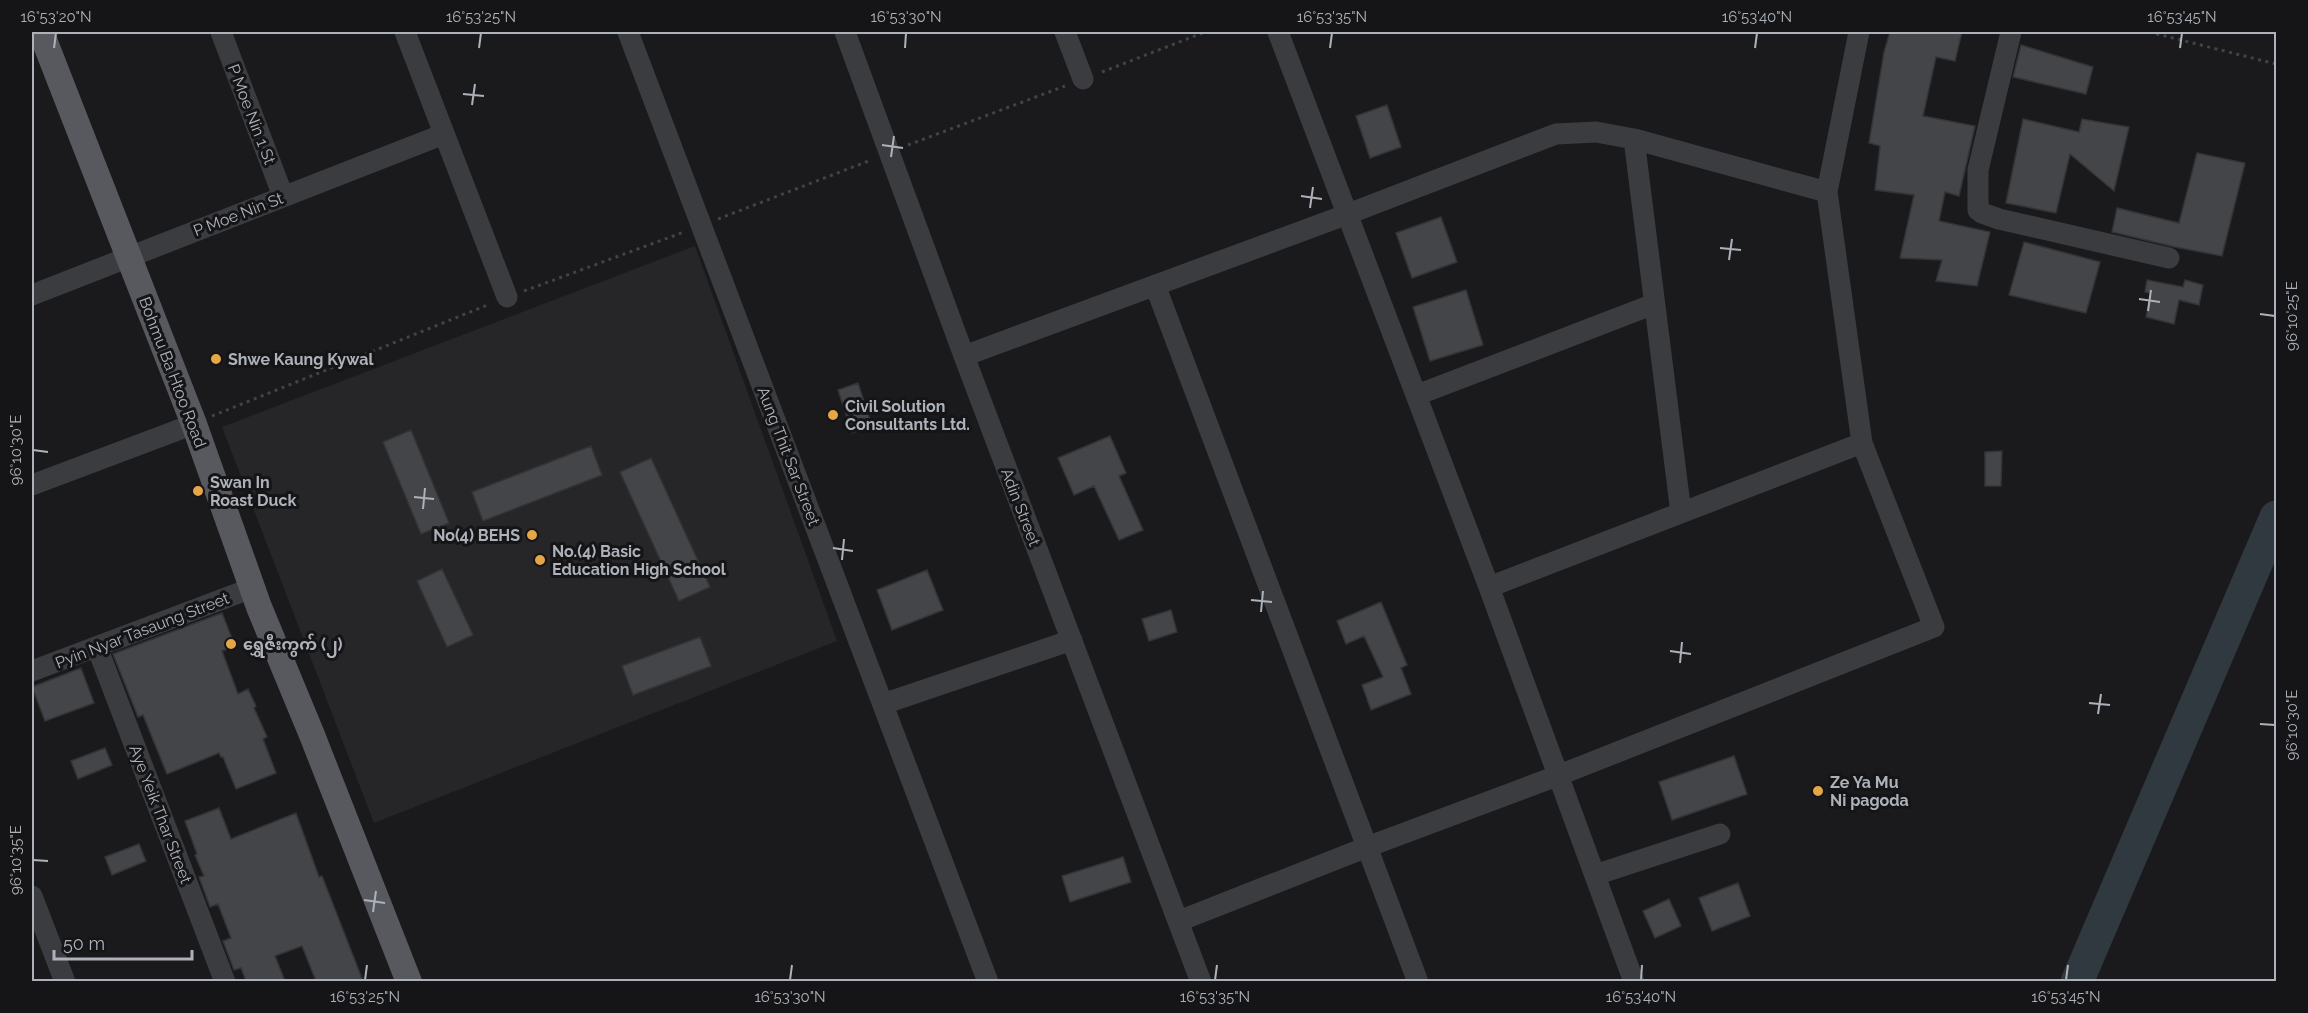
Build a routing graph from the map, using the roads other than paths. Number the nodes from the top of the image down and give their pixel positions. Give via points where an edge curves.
1 (41, 32) edge
2 (221, 32) edge
3 (405, 32) edge
4 (628, 32) edge
5 (844, 32) edge
6 (1065, 32) edge
7 (1278, 32) edge
8 (1859, 32) edge
9 (2011, 32) edge
10 (1083, 79) dead end
11 (444, 134) junction
12 (1634, 139) junction
13 (1827, 192) junction
14 (283, 196) junction
15 (1348, 214) junction
16 (129, 257) junction
17 (2169, 258) dead end
18 (1155, 285) junction
19 (32, 295) edge
20 (507, 297) dead end
21 (1654, 304) junction
22 (964, 356) junction
23 (1417, 395) junction
24 (194, 424) junction
25 (1862, 443) junction
26 (32, 485) edge
27 (1681, 513) junction
28 (1489, 587) junction
29 (252, 588) junction
30 (1072, 640) junction
31 (97, 647) junction
32 (32, 671) edge
33 (883, 704) junction
34 (1557, 776) junction
35 (1720, 834) dead end
36 (1367, 847) junction
37 (1594, 875) junction
38 (32, 896) edge
39 (1179, 921) junction
40 (65, 981) edge
41 (225, 981) edge
42 (409, 981) edge
43 (988, 981) edge
44 (1202, 981) edge
45 (1418, 981) edge
46 (1634, 981) edge

1 - 16 main road, Bohmu Ba Htoo Road
2 - 14 street, P Moe Nin 1 St
3 - 11 street
4 - 33 street, Aung Thit Sar Street
5 - 22 street, Adin Street
6 - 10 street
7 - 15 street
8 - 13 street
9 - 17 street via 1978,170 1978,210 1998,219
11 - 14 street, P Moe Nin St
11 - 20 street
12 - 13 street
12 - 15 street via 1596,132 1556,134
12 - 21 street
13 - 25 street
14 - 16 street, P Moe Nin St
15 - 18 street
15 - 23 street
16 - 19 street, P Moe Nin St
16 - 24 main road, Bohmu Ba Htoo Road
18 - 22 street
18 - 36 street
21 - 23 street
21 - 27 street
22 - 30 street, Adin Street
23 - 28 street
24 - 26 street
24 - 29 main road, Bohmu Ba Htoo Road
25 - 27 street
25 - 34 street via 1934,627
27 - 28 street
28 - 34 street
29 - 31 street, Pyin Nyar Tasaung Street
29 - 42 main road, Bohmu Ba Htoo Road
30 - 33 street
30 - 39 street, Adin Street
31 - 32 street, Pyin Nyar Tasaung Street
31 - 41 street, Aye Yeik Thar Street
33 - 43 street, Aung Thit Sar Street
34 - 36 street
34 - 37 street
35 - 37 street
36 - 39 street
36 - 45 street
37 - 46 street
38 - 40 street
39 - 44 street, Adin Street

